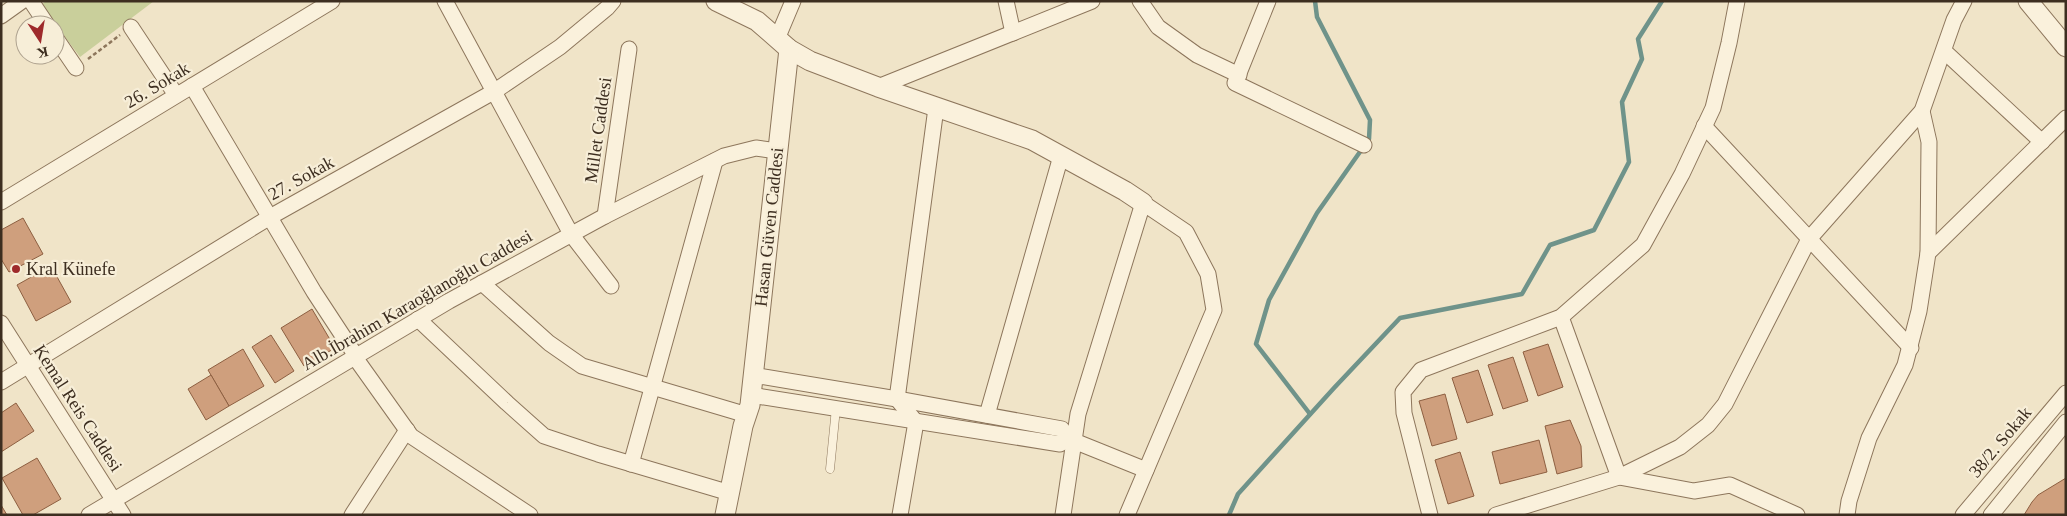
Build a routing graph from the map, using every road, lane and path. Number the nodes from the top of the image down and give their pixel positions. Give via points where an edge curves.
1 (22, 1) edge
2 (31, 1) edge
3 (332, 1) edge
4 (445, 1) edge
5 (613, 1) edge
6 (716, 1) edge
7 (793, 1) edge
8 (1006, 1) edge
9 (1092, 1) edge
10 (1140, 1) edge
11 (1268, 1) edge
12 (1737, 1) edge
13 (1964, 1) edge
14 (2028, 1) edge
15 (40, 15) edge
16 (1, 16) edge
17 (131, 27) joint
18 (1014, 32) junction
19 (783, 44) junction
20 (2066, 47) edge
21 (629, 49) dead end
22 (65, 51) edge
23 (1944, 51) junction
24 (76, 68) joint
25 (1239, 75) junction
26 (192, 86) junction
27 (878, 87) junction
28 (495, 91) junction
29 (176, 95) junction
30 (936, 108) junction
31 (1922, 111) junction
32 (2066, 118) edge
33 (1704, 126) junction
34 (2042, 142) junction
35 (1364, 145) dead end
36 (777, 151) junction
37 (1061, 156) junction
38 (715, 161) junction
39 (1, 202) edge
40 (1143, 203) junction
41 (605, 216) junction
42 (270, 217) junction
43 (572, 234) junction
44 (1809, 239) junction
45 (1928, 253) junction
46 (482, 283) junction
47 (611, 286) dead end
48 (1561, 317) junction
49 (418, 319) junction
50 (1, 323) edge
51 (1911, 348) junction
52 (355, 356) junction
53 (28, 365) junction
54 (753, 375) junction
55 (1, 382) edge
56 (653, 388) junction
57 (2066, 393) edge
58 (897, 399) junction
59 (749, 405) junction
60 (836, 408) junction
61 (987, 415) junction
62 (916, 422) junction
63 (2066, 422) edge
64 (407, 430) junction
65 (1072, 440) junction
66 (631, 464) junction
67 (830, 469) dead end
68 (1146, 470) junction
69 (1619, 477) junction
70 (730, 493) junction
71 (114, 499) junction
72 (528, 514) edge
73 (89, 515) edge
74 (122, 515) edge
75 (352, 515) edge
76 (725, 515) edge
77 (737, 515) edge
78 (900, 515) edge
79 (1063, 515) edge
80 (1127, 515) edge
81 (1430, 515) edge
82 (1496, 515) edge
83 (1797, 515) edge
84 (1847, 515) edge
85 (1963, 515) edge
86 (1991, 515) edge

1 - 16 street
2 - 15 street
3 - 26 street, 26. Sokak
4 - 28 street
5 - 28 street, 27. Sokak via 560,47
6 - 19 street via 757,21
7 - 19 street
8 - 18 street
9 - 18 street
10 - 25 street via 1158,27 1197,55
11 - 25 street
12 - 33 street via 1713,108
13 - 23 street
14 - 20 street
17 - 24 path
17 - 29 street
18 - 27 street
19 - 27 street via 810,61
19 - 36 street, Hasan Güven Caddesi
21 - 41 street, Millet Caddesi
22 - 24 street
23 - 31 street
23 - 34 street
25 - 35 street via 1235,83
26 - 29 street, 26. Sokak
26 - 42 street
27 - 30 street
28 - 42 street, 27. Sokak
28 - 43 street
29 - 39 street, 26. Sokak
30 - 37 street via 1032,140
30 - 58 street
31 - 44 street
31 - 45 street via 1928,142
32 - 34 street
33 - 44 street
33 - 48 street via 1643,244
34 - 45 street
36 - 38 street, Alb.İbrahim Karaoğlanoğlu Caddesi via 756,148
36 - 54 street, Hasan Güven Caddesi
37 - 40 street
37 - 61 street
38 - 41 street, Alb.İbrahim Karaoğlanoğlu Caddesi
38 - 56 street
40 - 65 street
40 - 68 street via 1186,232 1208,274 1214,310
41 - 43 street, Alb.İbrahim Karaoğlanoğlu Caddesi
42 - 52 street
42 - 53 street, 27. Sokak
43 - 46 street, Alb.İbrahim Karaoğlanoğlu Caddesi
43 - 47 street
44 - 51 street
44 - 69 street via 1725,404 1708,425 1680,447
45 - 51 street
46 - 49 street, Alb.İbrahim Karaoğlanoğlu Caddesi
46 - 56 street via 549,343 582,366
48 - 69 street
48 - 81 street via 1420,370 1403,392 1404,414
49 - 52 street, Alb.İbrahim Karaoğlanoğlu Caddesi
49 - 66 street via 544,436
50 - 53 street, Kemal Reis Caddesi
51 - 84 street via 1869,438
52 - 64 street
52 - 71 street, Alb.İbrahim Karaoğlanoğlu Caddesi
53 - 55 street, 27. Sokak
53 - 71 street, Kemal Reis Caddesi
54 - 58 street
54 - 59 street, Hasan Güven Caddesi
56 - 59 street
56 - 66 street
57 - 85 street, 38/2. Sokak
58 - 61 street
58 - 62 street
59 - 60 street
59 - 70 street, Hasan Güven Caddesi
59 - 77 street, Hasan Güven Caddesi via 754,430
60 - 62 street
60 - 67 lane
61 - 65 street via 1062,429
62 - 65 street via 1060,444
62 - 78 street
63 - 86 street
64 - 72 street
64 - 75 street
65 - 68 street
65 - 79 street
66 - 70 street
68 - 80 street
69 - 82 street
69 - 83 street via 1694,492 1730,486
70 - 76 street, Hasan Güven Caddesi
71 - 73 street, Alb.İbrahim Karaoğlanoğlu Caddesi
71 - 74 street, Kemal Reis Caddesi

